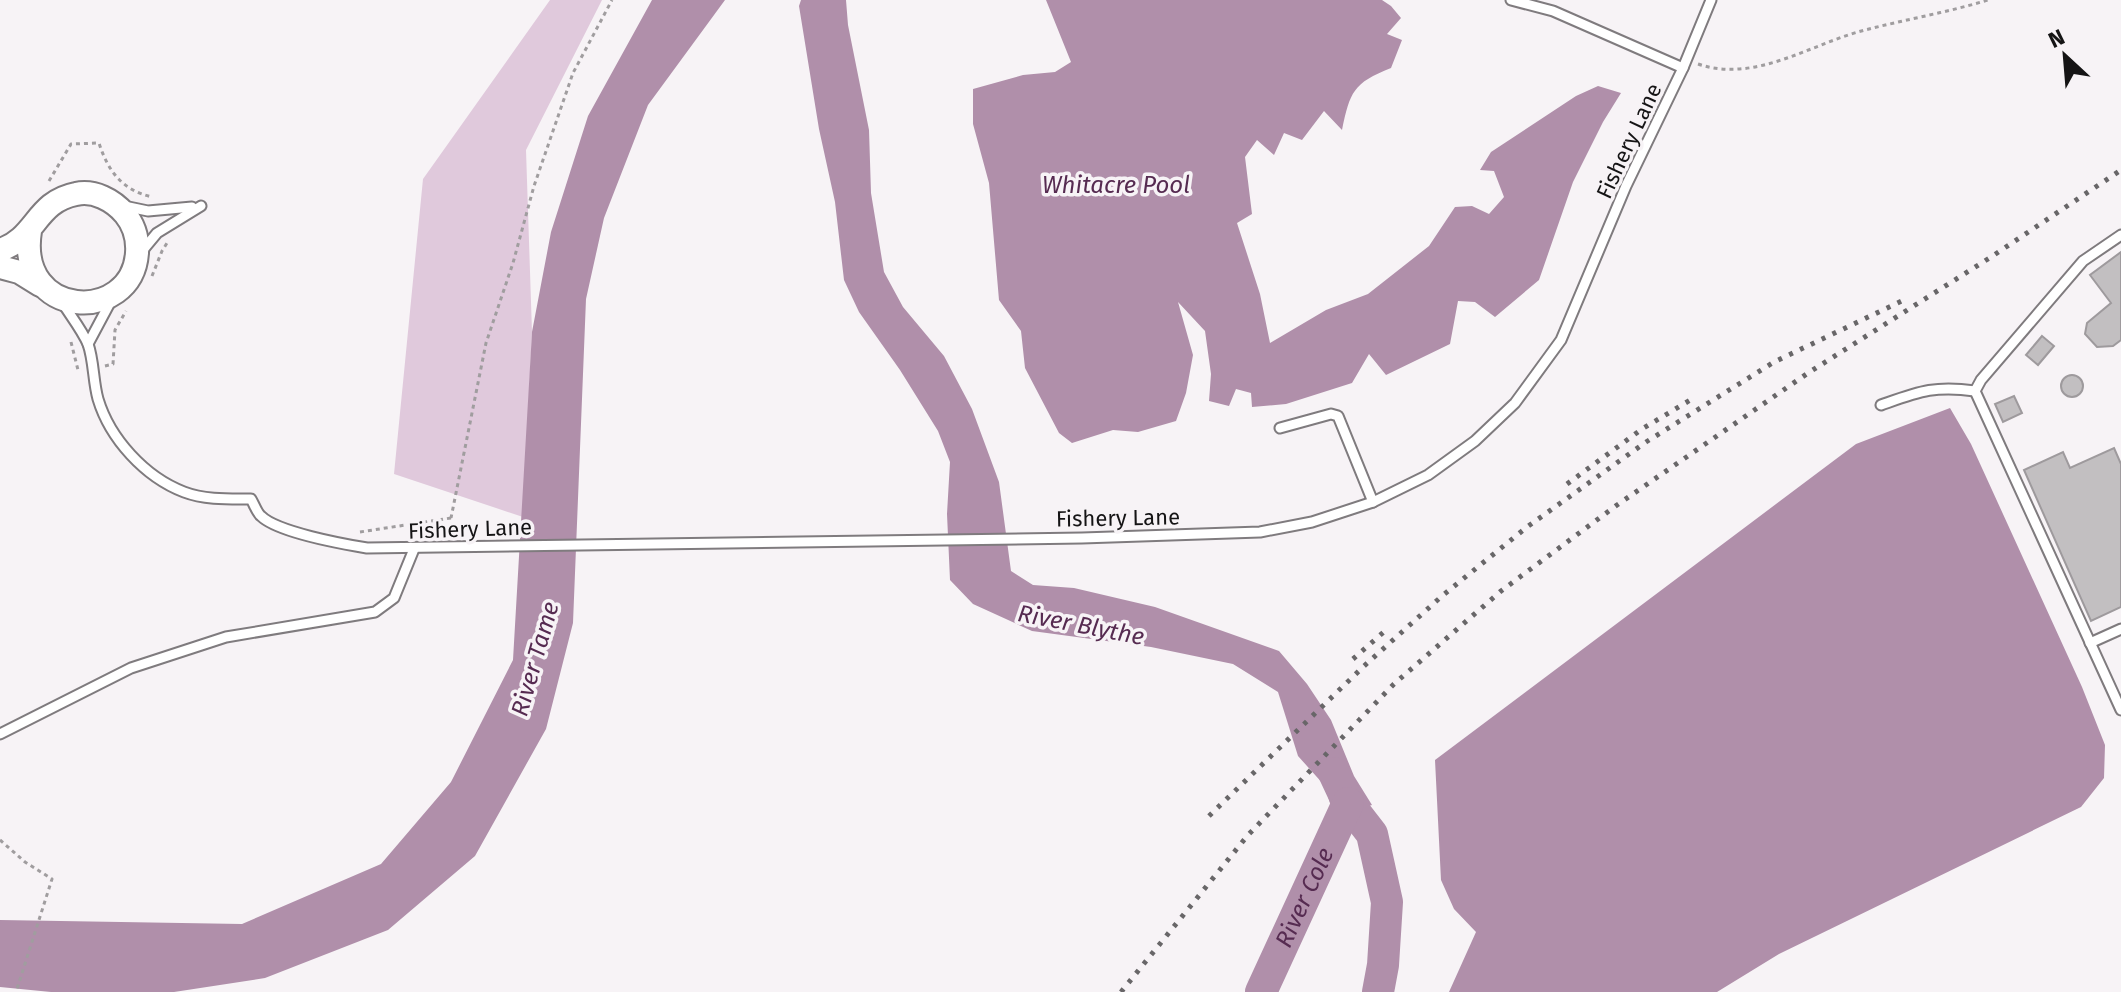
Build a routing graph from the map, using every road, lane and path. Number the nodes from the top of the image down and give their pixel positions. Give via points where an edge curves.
1 (612, 0) edge
2 (1511, 0) edge
3 (1711, 0) edge
4 (1988, 0) edge
5 (1683, 68) junction
6 (71, 144) dead end
7 (159, 198) dead end
8 (116, 205) junction
9 (30, 231) junction
10 (2121, 235) edge
11 (0, 250) edge
12 (137, 260) junction
13 (0, 267) edge
14 (115, 292) junction
15 (54, 294) junction
16 (68, 331) dead end
17 (88, 344) junction
18 (78, 370) dead end
19 (1975, 391) junction
20 (1881, 405) dead end
21 (1280, 428) dead end
22 (1373, 502) junction
23 (451, 518) junction
24 (356, 533) dead end
25 (458, 545) junction
26 (414, 549) junction
27 (2121, 629) edge
28 (2090, 643) junction
29 (2121, 710) edge
30 (0, 734) edge
31 (0, 840) edge
32 (16, 992) edge

1 - 23 path via 573,73 534,186 486,343
2 - 5 lane via 1553,11
3 - 5 lane, Fishery Lane
4 - 5 path via 1866,29 1757,67 1724,70 1695,63
5 - 22 lane, Fishery Lane via 1561,340 1515,403 1475,441 1428,475
6 - 7 path via 99,143 117,179 138,193
8 - 9 street via 91,194 62,198 48,206
8 - 12 street via 134,229
8 - 12 lane via 148,211 201,206 157,233
9 - 11 street
9 - 15 street via 30,263
10 - 19 lane via 2083,261
12 - 14 street
13 - 15 street via 19,272
14 - 15 street via 89,303
14 - 17 lane
15 - 17 lane
16 - 18 path
17 - 26 lane, Fishery Lane via 107,422 152,474 184,492 251,499 261,517 318,539
19 - 20 lane via 1927,389
19 - 28 lane
21 - 22 lane via 1338,416
22 - 25 lane, Fishery Lane via 1260,532
23 - 24 path
23 - 25 path
25 - 26 lane, Fishery Lane
26 - 30 lane via 394,598 375,612 212,641 131,668
27 - 28 lane
28 - 29 lane
31 - 32 path via 52,879

